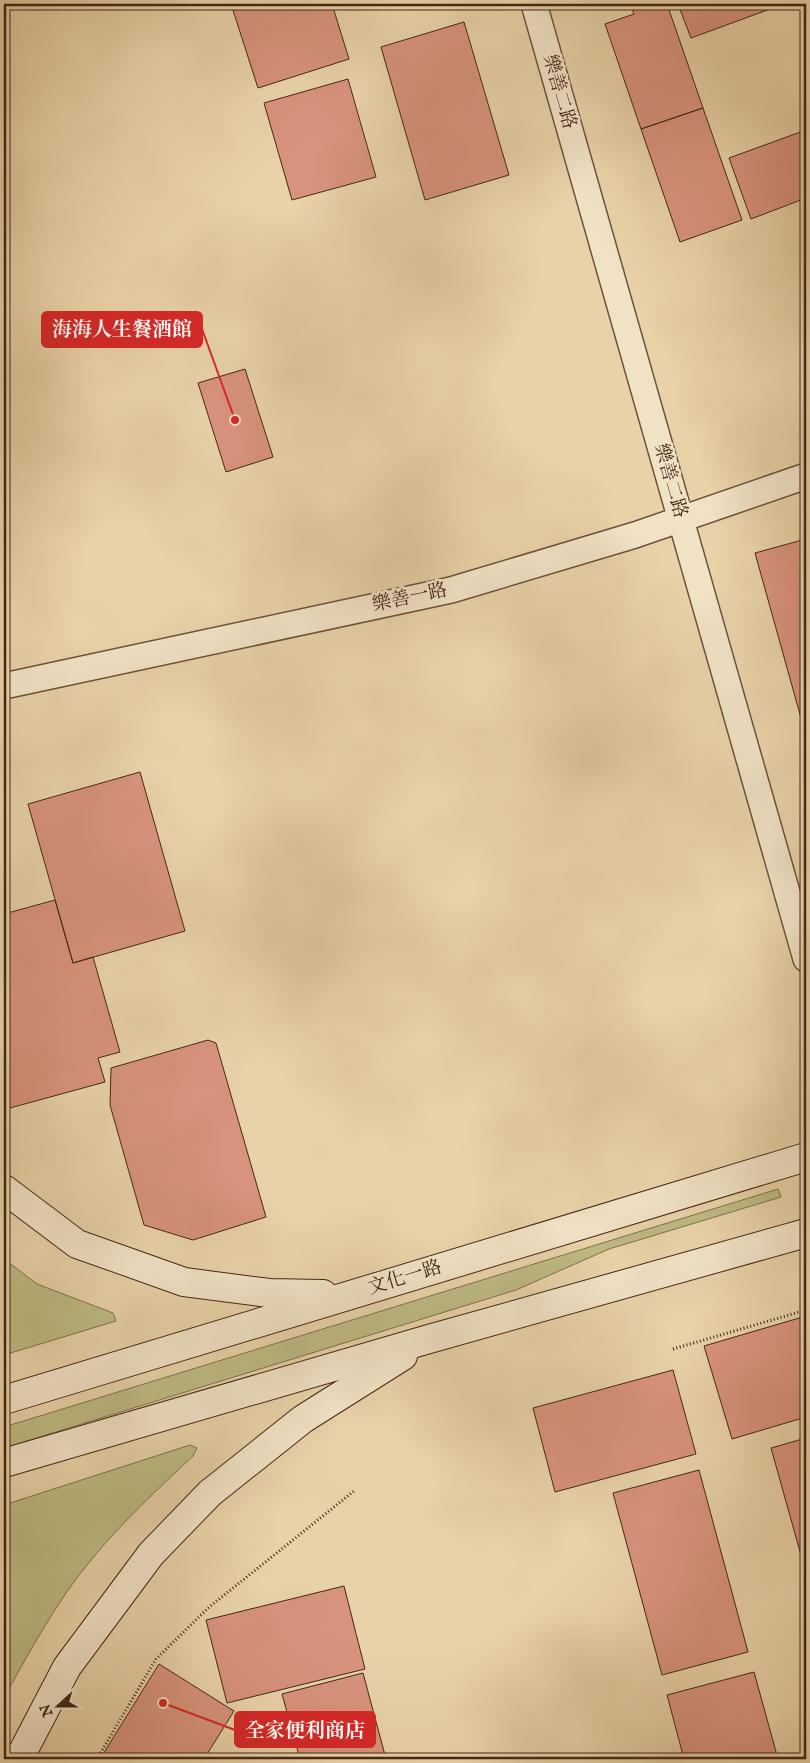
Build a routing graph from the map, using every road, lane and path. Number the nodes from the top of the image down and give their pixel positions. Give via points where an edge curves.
1 (534, 4) edge
2 (806, 476) edge
3 (681, 520) junction
4 (4, 686) edge
5 (806, 959) edge
6 (806, 1157) edge
7 (4, 1189) edge
8 (806, 1233) edge
9 (347, 1295) junction
10 (806, 1310) edge
11 (429, 1339) junction
12 (673, 1349) dead end
13 (4, 1400) edge
14 (4, 1463) edge
15 (354, 1491) dead end
16 (19, 1759) edge
17 (98, 1759) edge

1 - 3 street, 樂善二路
2 - 3 street, 樂善一路
3 - 4 street, 樂善一路 via 451,590
3 - 5 street, 樂善二路
6 - 9 street, 文化一路
7 - 9 street via 77,1244 184,1282 269,1293
8 - 11 street
9 - 13 street, 文化一路
10 - 12 path
11 - 14 street
11 - 16 street via 303,1420 210,1494 150,1554 68,1667
15 - 17 path via 208,1608 156,1659

